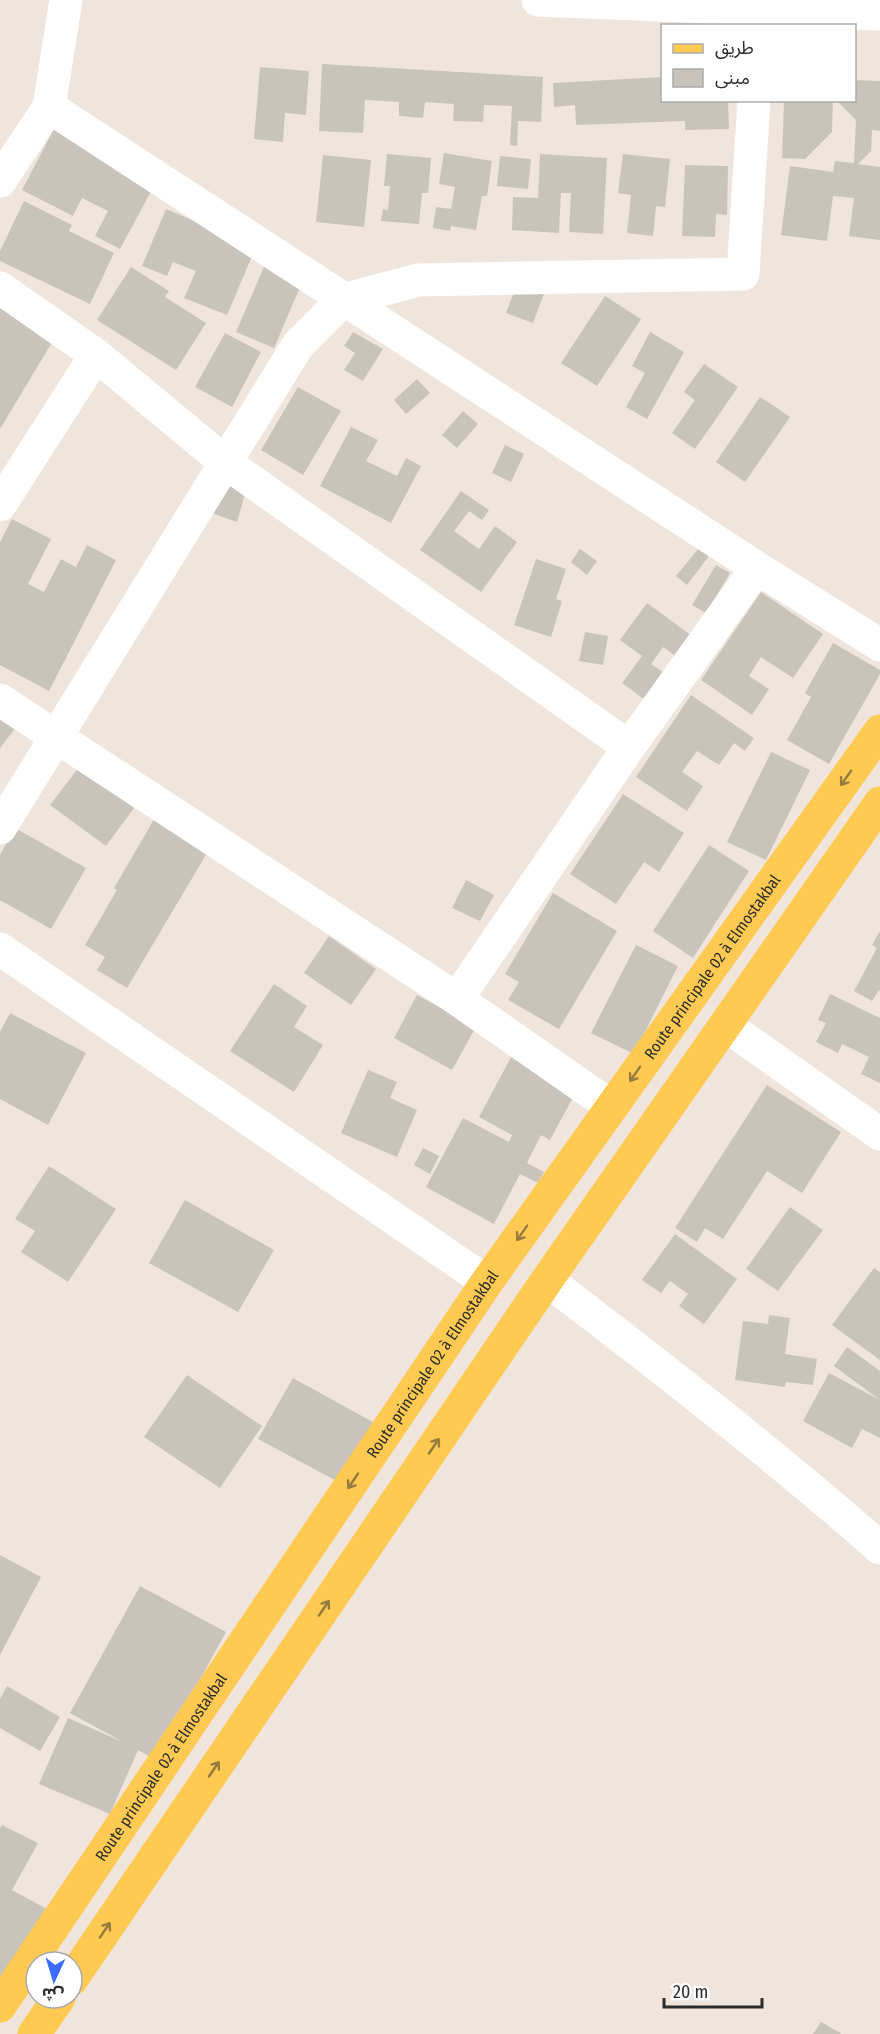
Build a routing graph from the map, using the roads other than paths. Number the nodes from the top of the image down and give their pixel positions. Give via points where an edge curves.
1 (66, 0) edge
2 (538, 0) edge
3 (841, 6) edge
4 (880, 14) edge
5 (760, 17) edge
6 (754, 102) edge
7 (49, 107) junction
8 (0, 181) edge
9 (0, 288) edge
10 (343, 300) junction
11 (96, 355) junction
12 (226, 463) junction
13 (0, 505) edge
14 (757, 568) junction
15 (880, 645) edge
16 (0, 700) edge
17 (880, 731) edge
18 (57, 736) junction
19 (629, 747) junction
20 (880, 803) edge
21 (0, 828) edge
22 (0, 949) edge
23 (456, 999) junction
24 (725, 1024) junction
25 (612, 1107) junction
26 (880, 1134) edge
27 (547, 1280) junction
28 (487, 1282) junction
29 (880, 1548) edge
30 (84, 1961) edge
31 (0, 2006) edge
32 (51, 2010) edge
33 (34, 2034) edge

1 - 7 street
2 - 5 street
3 - 4 street
3 - 5 street
6 - 10 street via 743,274 418,280
7 - 8 street
7 - 10 street
9 - 11 street
10 - 12 street via 298,345
10 - 14 street
11 - 12 street
11 - 13 street
12 - 18 street
12 - 19 street
14 - 15 street
14 - 19 street
16 - 18 street
17 -> 25 main road, Route principale 02 à Elmostakbal
18 - 21 street
18 - 23 street
19 - 23 street
20 - 24 main road
22 - 28 street
23 - 25 street
24 - 26 street
24 - 27 main road
25 -> 28 main road, Route principale 02 à Elmostakbal
27 - 29 street via 823,1498
30 -> 27 main road
28 -> 31 main road, Route principale 02 à Elmostakbal
32 - 33 main road

